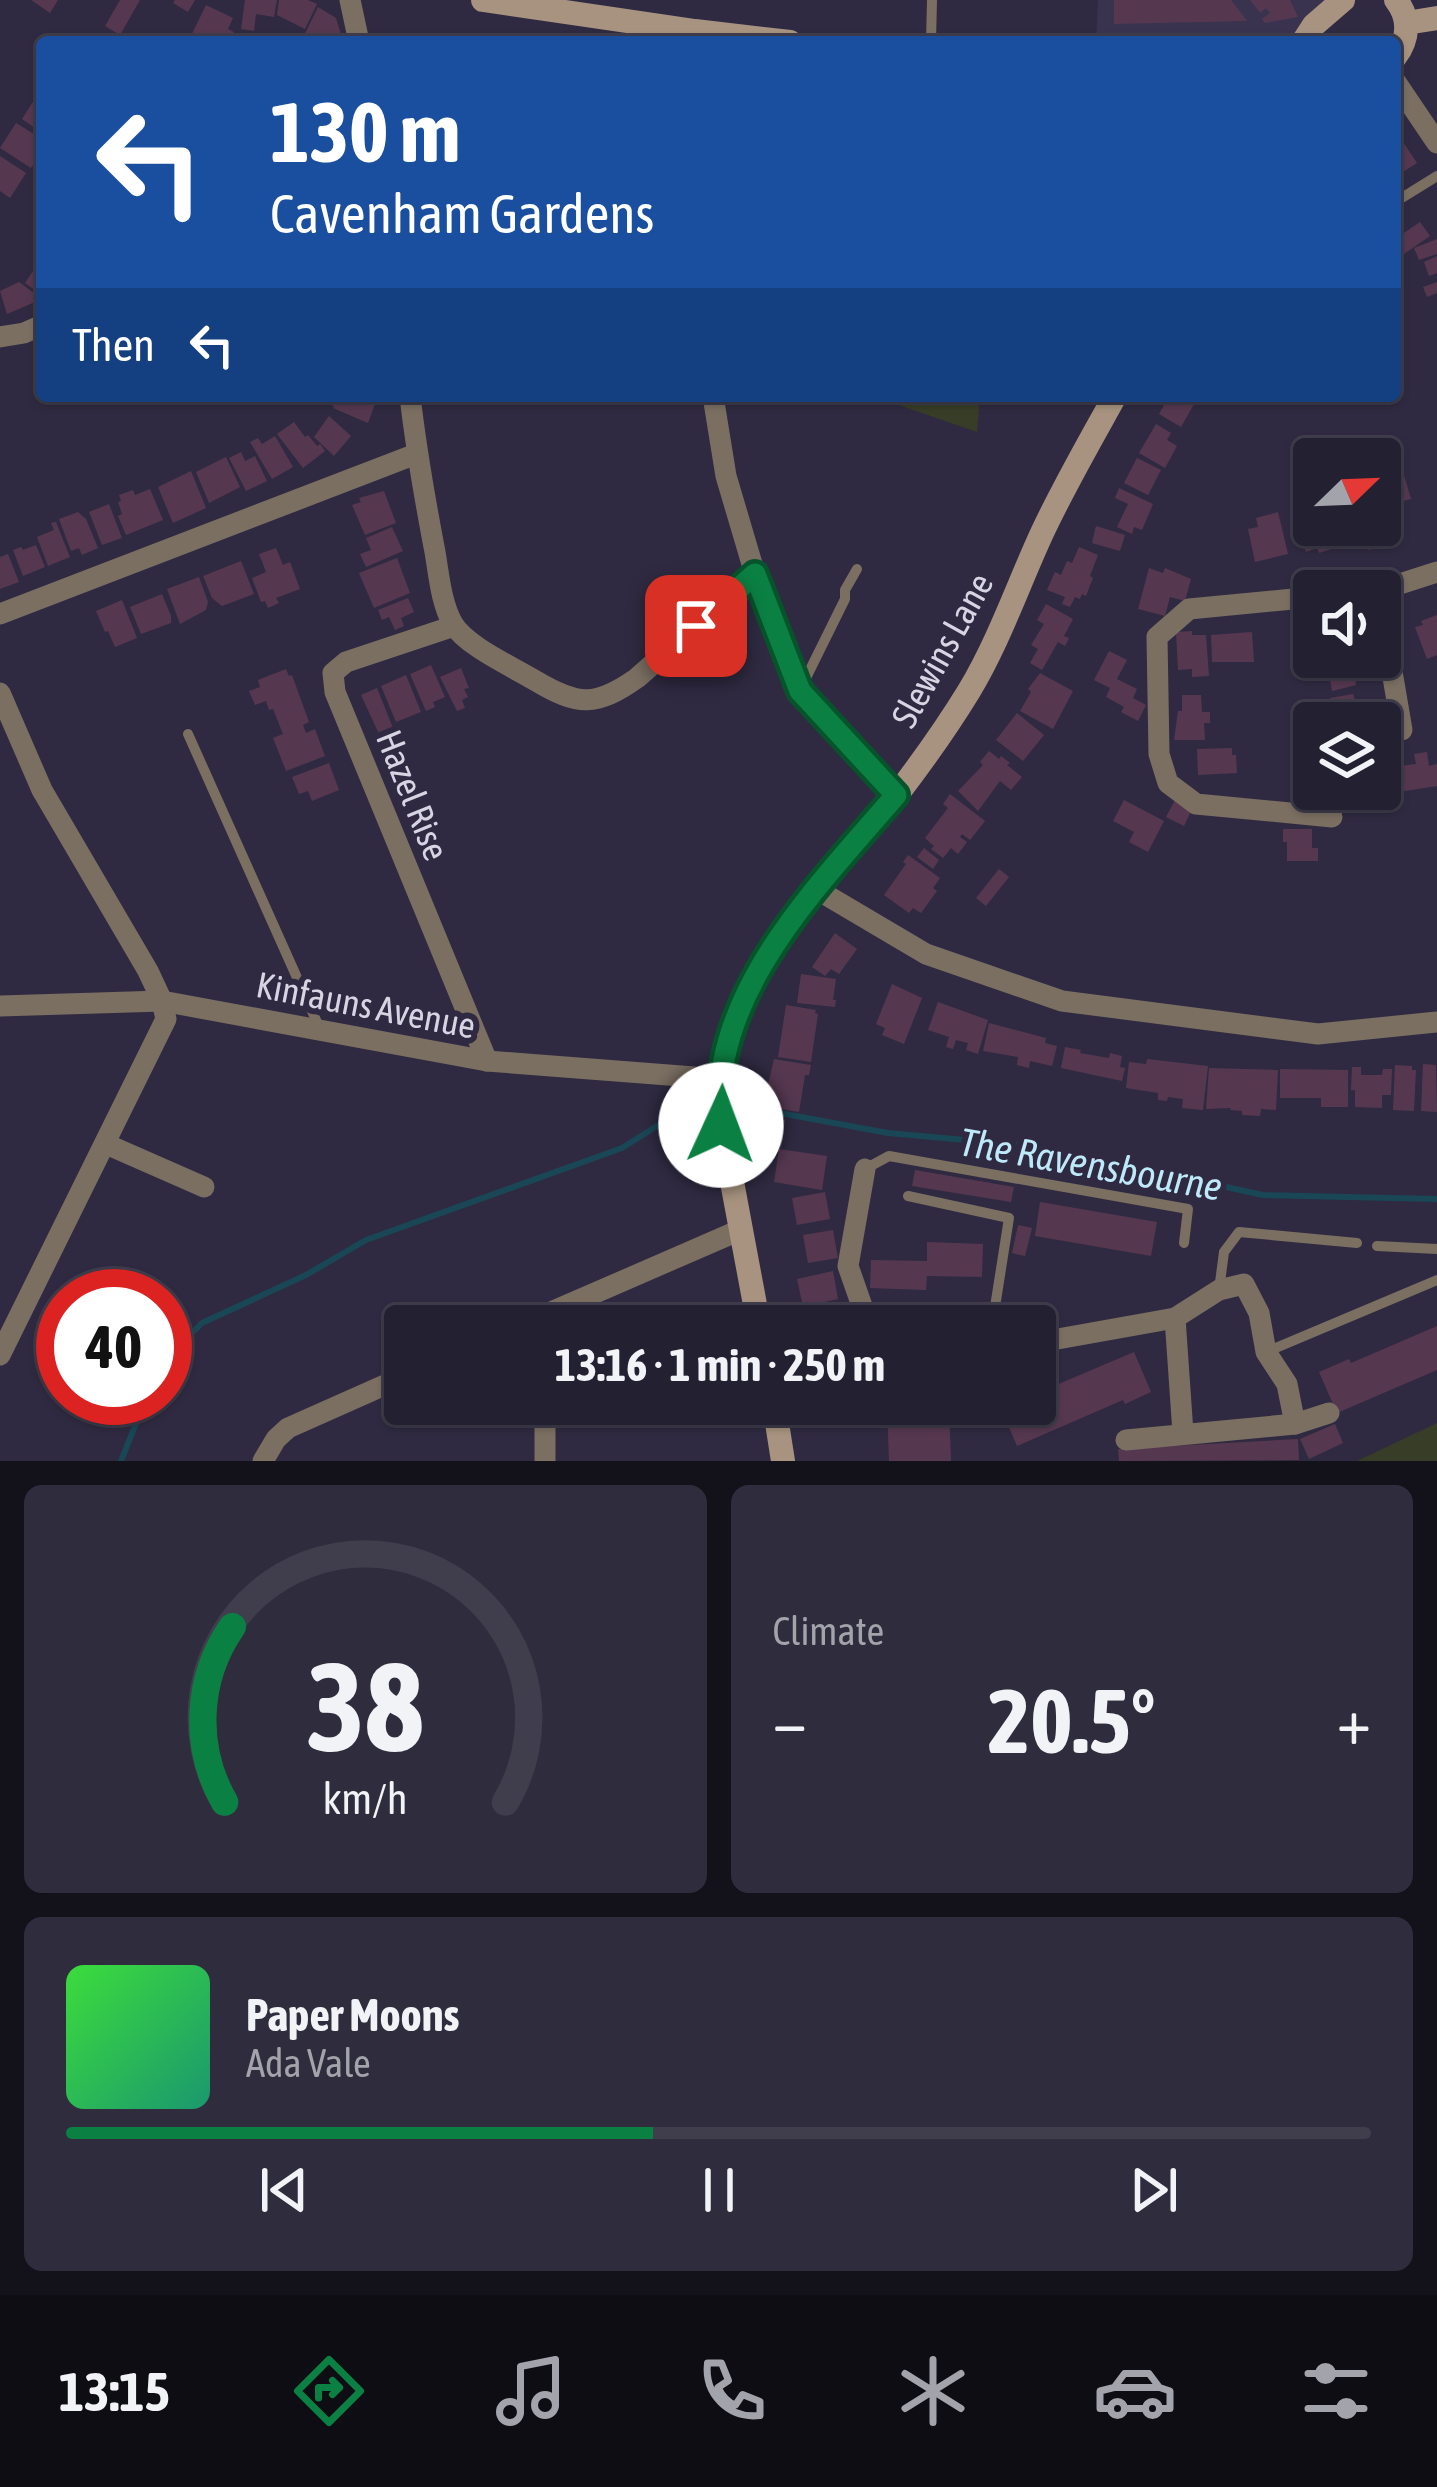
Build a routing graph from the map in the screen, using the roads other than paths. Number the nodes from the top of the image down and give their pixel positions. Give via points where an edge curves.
1 (350, 0) edge
2 (483, 0) edge
3 (932, 0) edge
4 (1335, 2) edge
5 (1401, 11) edge
6 (1437, 18) edge
7 (358, 36) edge
8 (687, 36) edge
9 (931, 36) edge
10 (1308, 36) edge
11 (1401, 48) edge
12 (1401, 90) edge
13 (1437, 143) edge
14 (1437, 176) edge
15 (1401, 198) edge
16 (36, 328) edge
17 (0, 337) edge
18 (411, 402) edge
19 (714, 402) edge
20 (1112, 402) edge
21 (416, 454) junction
22 (857, 569) dead end
23 (1437, 572) edge
24 (755, 574) junction
25 (1401, 584) edge
26 (1293, 599) edge
27 (0, 614) edge
28 (454, 626) junction
29 (1393, 678) edge
30 (800, 691) junction
31 (0, 693) edge
32 (1402, 730) dead end
33 (188, 734) dead end
34 (896, 795) junction
35 (1332, 817) dead end
36 (816, 889) junction
37 (162, 1001) junction
38 (0, 1006) edge
39 (1437, 1022) edge
40 (320, 1029) junction
41 (487, 1061) junction
42 (720, 1079) junction
43 (106, 1144) junction
44 (865, 1169) joint
45 (204, 1187) dead end
46 (908, 1196) dead end
47 (740, 1230) junction
48 (1184, 1244) dead end
49 (1357, 1244) dead end
50 (1377, 1246) dead end
51 (1437, 1249) edge
52 (1437, 1280) edge
53 (1219, 1290) junction
54 (568, 1305) edge
55 (756, 1305) edge
56 (861, 1305) edge
57 (995, 1305) edge
58 (1175, 1318) junction
59 (1056, 1339) edge
60 (1266, 1352) junction
61 (0, 1355) edge
62 (384, 1385) edge
63 (1329, 1413) dead end
64 (1295, 1424) junction
65 (545, 1425) edge
66 (777, 1425) edge
67 (1184, 1433) junction
68 (1126, 1439) dead end
69 (263, 1461) edge
70 (545, 1461) edge
71 (783, 1461) edge

1 - 7 street
2 - 8 street
3 - 9 lane
4 - 10 street
5 - 6 street
5 - 11 street
12 - 13 street
14 - 15 lane
16 - 17 street
18 - 21 street
19 - 24 street
20 - 34 street, Slewins Lane via 971,687
21 - 27 street
21 - 28 street
22 - 30 lane
23 - 25 street
24 - 28 street via 637,678 591,700 566,698
24 - 30 street
26 - 35 street via 1190,610 1156,637 1160,754 1168,783 1196,803
28 - 41 street, Hazel Rise via 346,662 333,673 334,692
29 - 32 street
30 - 34 street
31 - 37 street via 42,790
33 - 40 lane
34 - 36 street, Slewins Lane
36 - 39 street via 926,954 1062,1000 1318,1034
36 - 42 street, Slewins Lane via 752,985
37 - 38 street, Kinfauns Avenue
37 - 40 street, Kinfauns Avenue
37 - 43 street via 166,1019
40 - 41 street, Kinfauns Avenue
41 - 42 street, Kinfauns Avenue
42 - 47 street, Slewins Lane
43 - 45 street
43 - 61 street
44 - 48 lane via 889,1156 1188,1209
44 - 56 street via 848,1266
46 - 57 lane via 1009,1218
47 - 54 street
47 - 55 street, Slewins Lane
49 - 53 lane via 1239,1232 1224,1252
50 - 51 lane
52 - 60 lane
53 - 58 street
53 - 60 street via 1244,1283
58 - 59 street
58 - 67 street
60 - 64 street via 1286,1384
62 - 69 street via 288,1428
63 - 64 street
64 - 67 street
65 - 70 street
66 - 71 street
67 - 68 street

